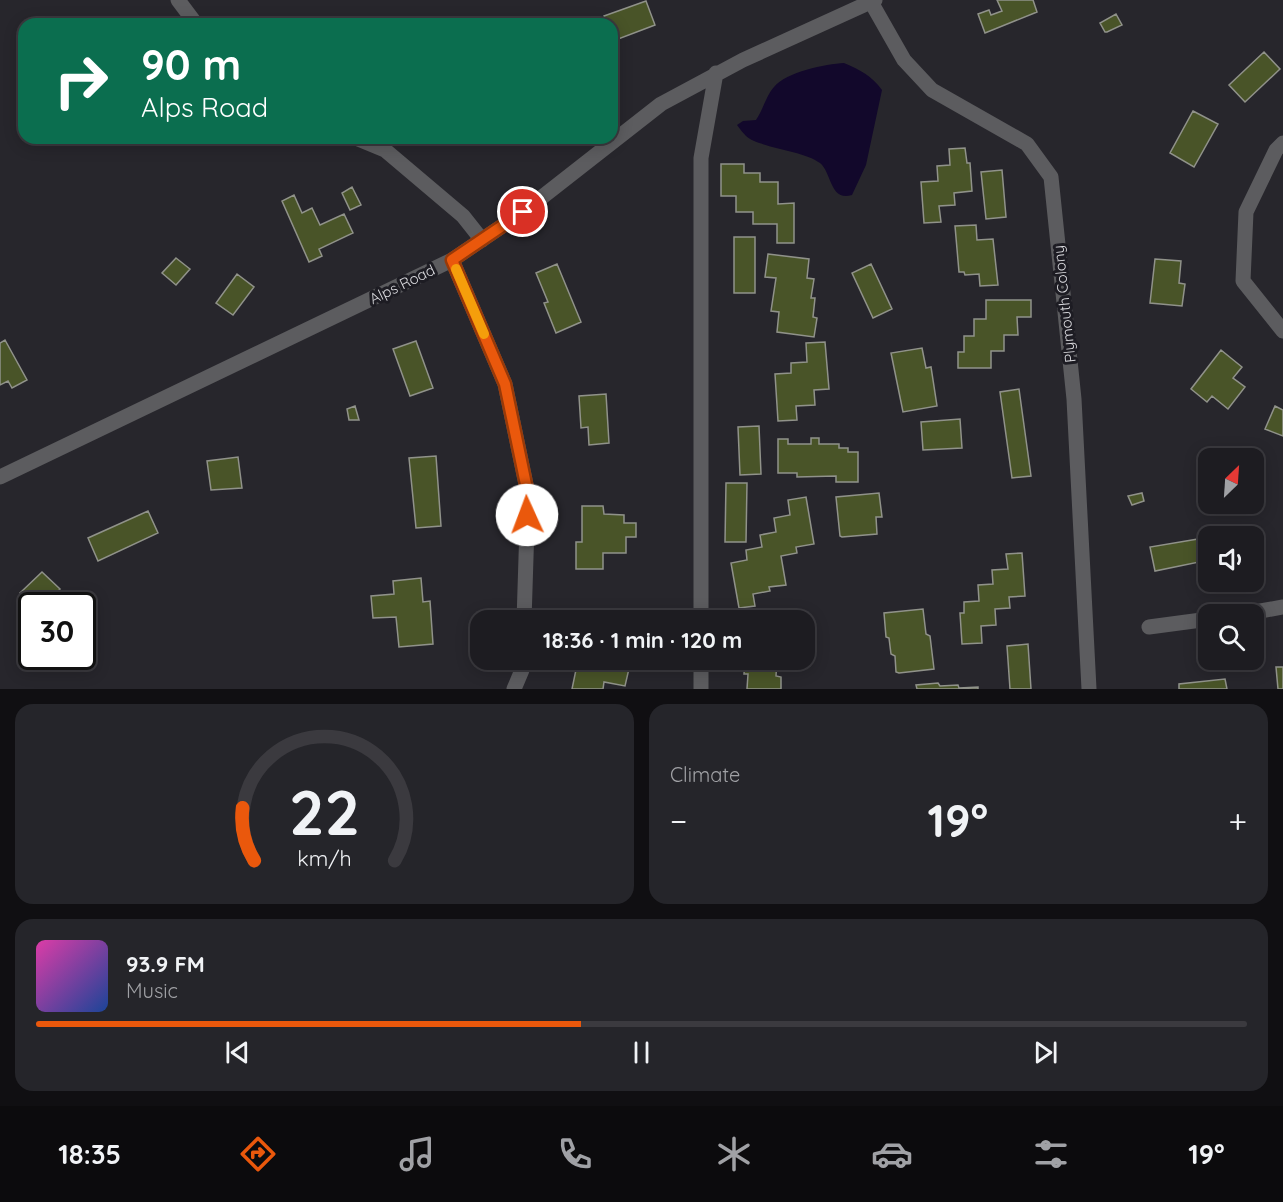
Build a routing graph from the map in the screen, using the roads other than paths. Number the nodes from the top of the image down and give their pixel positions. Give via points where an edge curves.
1 (178, 0) edge
2 (873, 1) edge
3 (192, 18) edge
4 (716, 73) junction
5 (618, 138) edge
6 (1283, 143) edge
7 (370, 144) edge
8 (610, 144) edge
9 (482, 240) junction
10 (452, 260) junction
11 (1283, 331) edge
12 (0, 477) edge
13 (1283, 607) edge
14 (524, 610) edge
15 (701, 610) edge
16 (1264, 610) edge
17 (1198, 620) edge
18 (1149, 627) dead end
19 (522, 670) edge
20 (701, 670) edge
21 (514, 689) edge
22 (701, 689) edge
23 (1089, 689) edge

1 - 3 street
2 - 4 street, Alps Road
2 - 23 street, Plymouth Colony via 904,60 932,90 1027,144 1051,177 1074,399
4 - 5 street, Alps Road via 661,104
4 - 15 street via 701,158
6 - 11 street via 1246,212 1243,281
7 - 9 street via 385,150 463,216
8 - 9 street, Alps Road
9 - 10 street, Alps Road
10 - 12 street, Alps Road
10 - 14 street via 505,384 528,494
13 - 16 street
17 - 18 street
19 - 21 street
20 - 22 street

